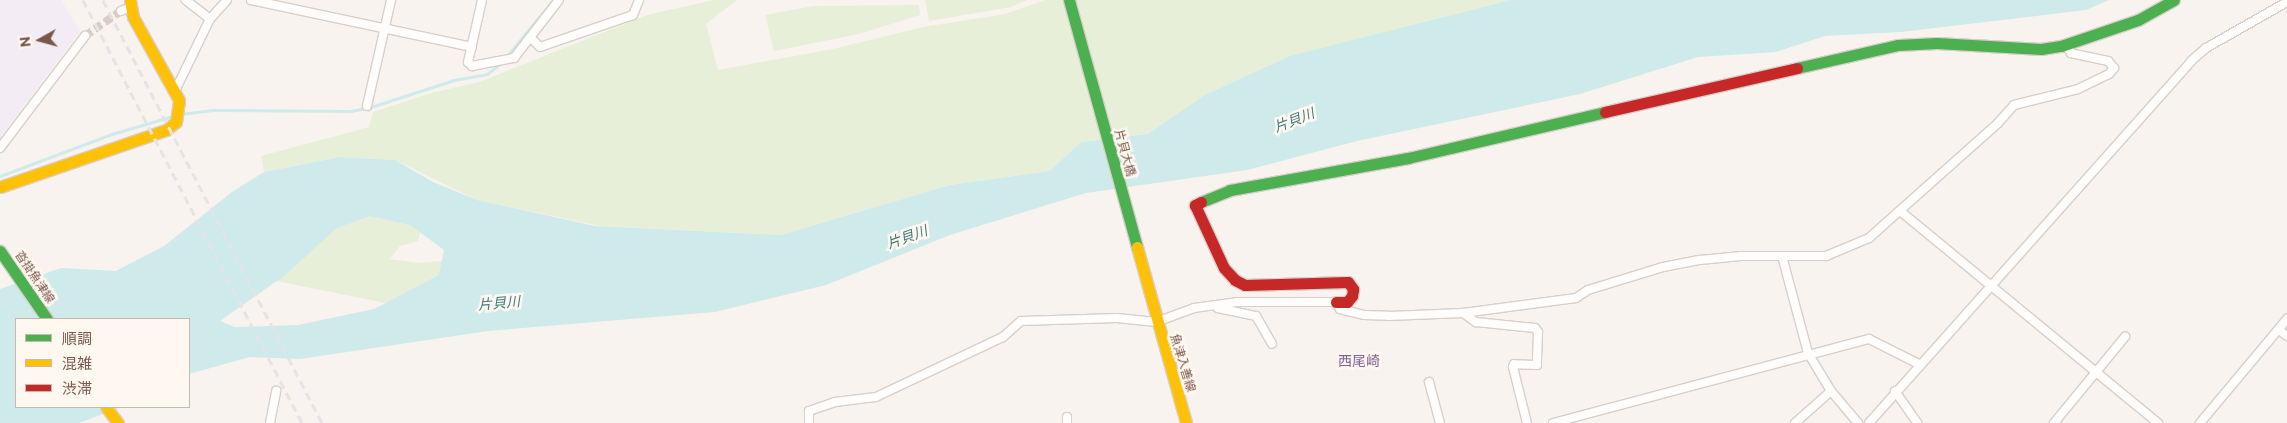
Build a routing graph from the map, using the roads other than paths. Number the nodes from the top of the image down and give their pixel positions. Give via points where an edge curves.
1 (186, 0) edge
2 (227, 0) edge
3 (251, 0) edge
4 (391, 0) edge
5 (482, 0) edge
6 (639, 0) edge
7 (2174, 0) edge
8 (555, 2) edge
9 (1070, 2) edge
10 (2287, 2) edge
11 (127, 6) edge
12 (210, 19) junction
13 (385, 28) junction
14 (85, 36) tunnel mouth
15 (530, 37) junction
16 (2066, 44) junction
17 (472, 47) junction
18 (174, 93) junction
19 (368, 106) dead end
20 (0, 148) edge
21 (0, 187) edge
22 (1900, 211) junction
23 (0, 251) edge
24 (1782, 256) junction
25 (1988, 286) junction
26 (1336, 302) junction
27 (1216, 307) junction
28 (1463, 313) junction
29 (1155, 316) junction
30 (46, 318) edge
31 (2287, 319) edge
32 (2279, 330) junction
33 (2287, 336) edge
34 (2125, 337) dead end
35 (1272, 344) dead end
36 (1808, 353) junction
37 (1919, 364) junction
38 (2096, 374) junction
39 (1429, 382) dead end
40 (276, 391) dead end
41 (1831, 391) junction
42 (1895, 391) junction
43 (107, 408) edge
44 (118, 423) edge
45 (270, 423) edge
46 (809, 423) edge
47 (1186, 423) edge
48 (1440, 423) edge
49 (1527, 423) edge
50 (1553, 423) edge
51 (1795, 423) edge
52 (1858, 423) edge
53 (1869, 423) edge
54 (1917, 423) edge
55 (2054, 423) edge
56 (2158, 423) edge
57 (2200, 423) edge

1 - 12 street
2 - 12 street
3 - 13 street
4 - 13 street
5 - 17 street
6 - 15 street via 633,15 540,47
7 - 16 street via 2138,20
8 - 15 street
9 - 29 street, 片貝大橋
10 - 25 street via 2206,48 2191,61
11 - 18 street
12 - 18 street
13 - 17 street
13 - 19 street
14 - 20 street
15 - 17 street via 514,58 481,67 468,62
16 - 22 street via 2071,52 2108,61 2114,68 2109,74 2078,88 2014,105 1998,124
16 - 26 street via 2041,49 1937,43 1898,45 1408,158 1230,190 1195,205 1224,268 1235,280 1245,285 1348,282 1353,289 1352,296 1347,302
18 - 21 street via 179,100 179,110 176,122 166,130
22 - 24 street via 1869,238 1826,256
22 - 25 street
23 - 30 street, 沓掛魚津線
24 - 28 street via 1741,256 1663,267 1588,290 1576,298
24 - 36 street
25 - 37 street
25 - 38 street
26 - 27 street via 1238,302
26 - 28 street via 1340,309 1364,315 1407,317
27 - 29 street
27 - 35 street via 1256,316
28 - 49 street via 1476,322 1534,328 1538,332 1537,365 1514,364
29 - 46 street via 1021,322 1003,337 876,397 835,402 809,411
29 - 47 street, 魚津入善線
31 - 32 street
32 - 33 street
32 - 57 street
34 - 38 street
36 - 37 street via 1869,339
36 - 41 street
36 - 50 street
37 - 42 street
38 - 55 street
38 - 56 street
39 - 48 street
40 - 45 street
41 - 51 street
41 - 52 street
42 - 53 street
42 - 54 street
43 - 44 street

